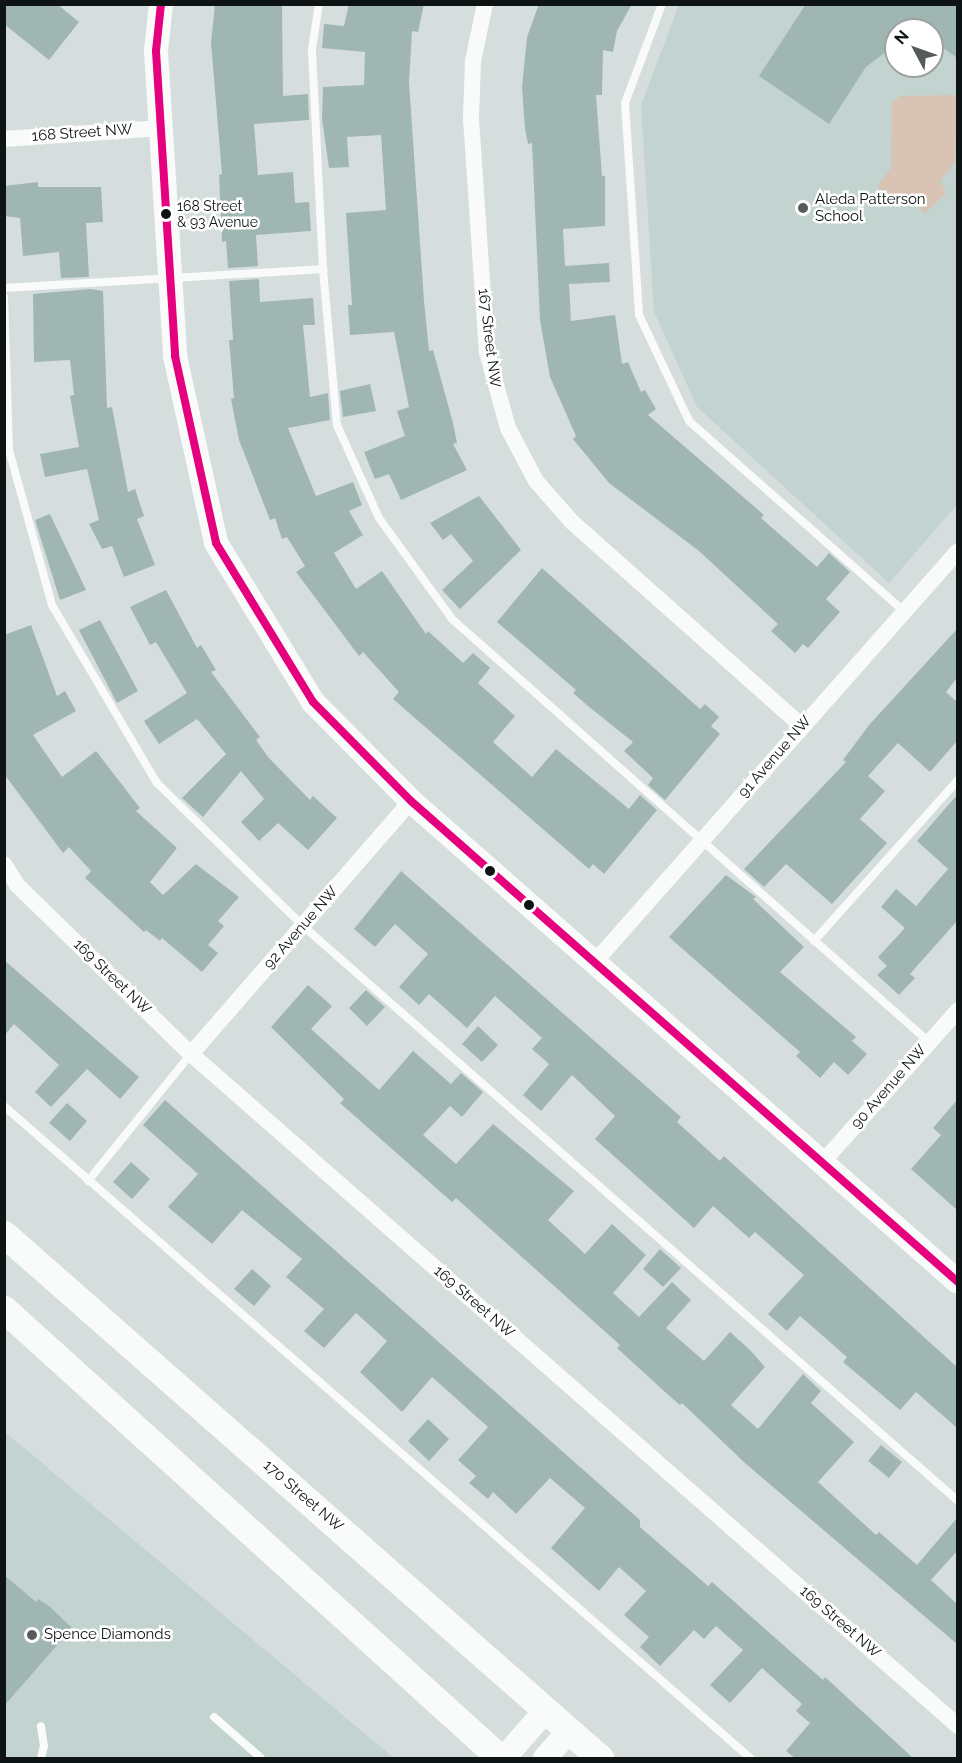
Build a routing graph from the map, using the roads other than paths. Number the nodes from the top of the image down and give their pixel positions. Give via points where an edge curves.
1 (161, 4) edge
2 (319, 4) edge
3 (485, 4) edge
4 (662, 4) edge
5 (162, 128) junction
6 (4, 139) edge
7 (323, 269) junction
8 (170, 276) junction
9 (4, 288) edge
10 (4, 297) edge
11 (957, 551) edge
12 (904, 611) junction
13 (802, 726) junction
14 (957, 780) edge
15 (411, 801) junction
16 (701, 841) junction
17 (4, 864) edge
18 (303, 926) junction
19 (814, 942) junction
20 (593, 964) junction
21 (957, 1010) edge
22 (929, 1042) junction
23 (191, 1054) junction
24 (4, 1106) edge
25 (821, 1164) junction
26 (88, 1181) junction
27 (4, 1234) edge
28 (952, 1274) edge
29 (4, 1309) edge
30 (957, 1501) edge
31 (546, 1710) junction
32 (214, 1717) dead end
33 (41, 1726) dead end
34 (957, 1726) edge
35 (568, 1731) junction
36 (41, 1758) edge
37 (261, 1758) edge
38 (500, 1758) edge
39 (504, 1758) edge
40 (544, 1758) edge
41 (600, 1758) edge
42 (750, 1758) edge

1 - 5 street via 156,51
2 - 7 lane via 312,49
3 - 13 street, 167 Street NW via 473,61 471,119 487,352 508,428 537,481 572,522
4 - 12 lane via 625,103 639,315 689,421
5 - 6 street, 168 Street NW
5 - 8 street
7 - 8 lane
7 - 16 lane via 337,425 379,518 453,620
8 - 9 lane
8 - 15 street via 175,356 216,543 313,702
10 - 18 lane via 9,450 52,605 157,783
11 - 12 street, 91 Avenue NW
12 - 13 street, 91 Avenue NW
13 - 16 street, 91 Avenue NW
14 - 19 lane
15 - 18 street, 92 Avenue NW
15 - 20 street
16 - 19 lane
16 - 20 street, 91 Avenue NW
17 - 23 street, 169 Street NW via 16,885
18 - 23 street, 92 Avenue NW
18 - 30 lane
19 - 22 lane
20 - 25 street
21 - 22 street, 90 Avenue NW
22 - 25 street, 90 Avenue NW
23 - 26 lane
23 - 34 street, 169 Street NW
24 - 26 lane
25 - 28 street
26 - 42 lane
27 - 31 main road, 170 Street NW
29 - 38 main road
31 - 35 main road, 170 Street NW
31 - 39 street
32 - 37 lane
33 - 36 lane
35 - 40 street
35 - 41 main road, 170 Street NW

